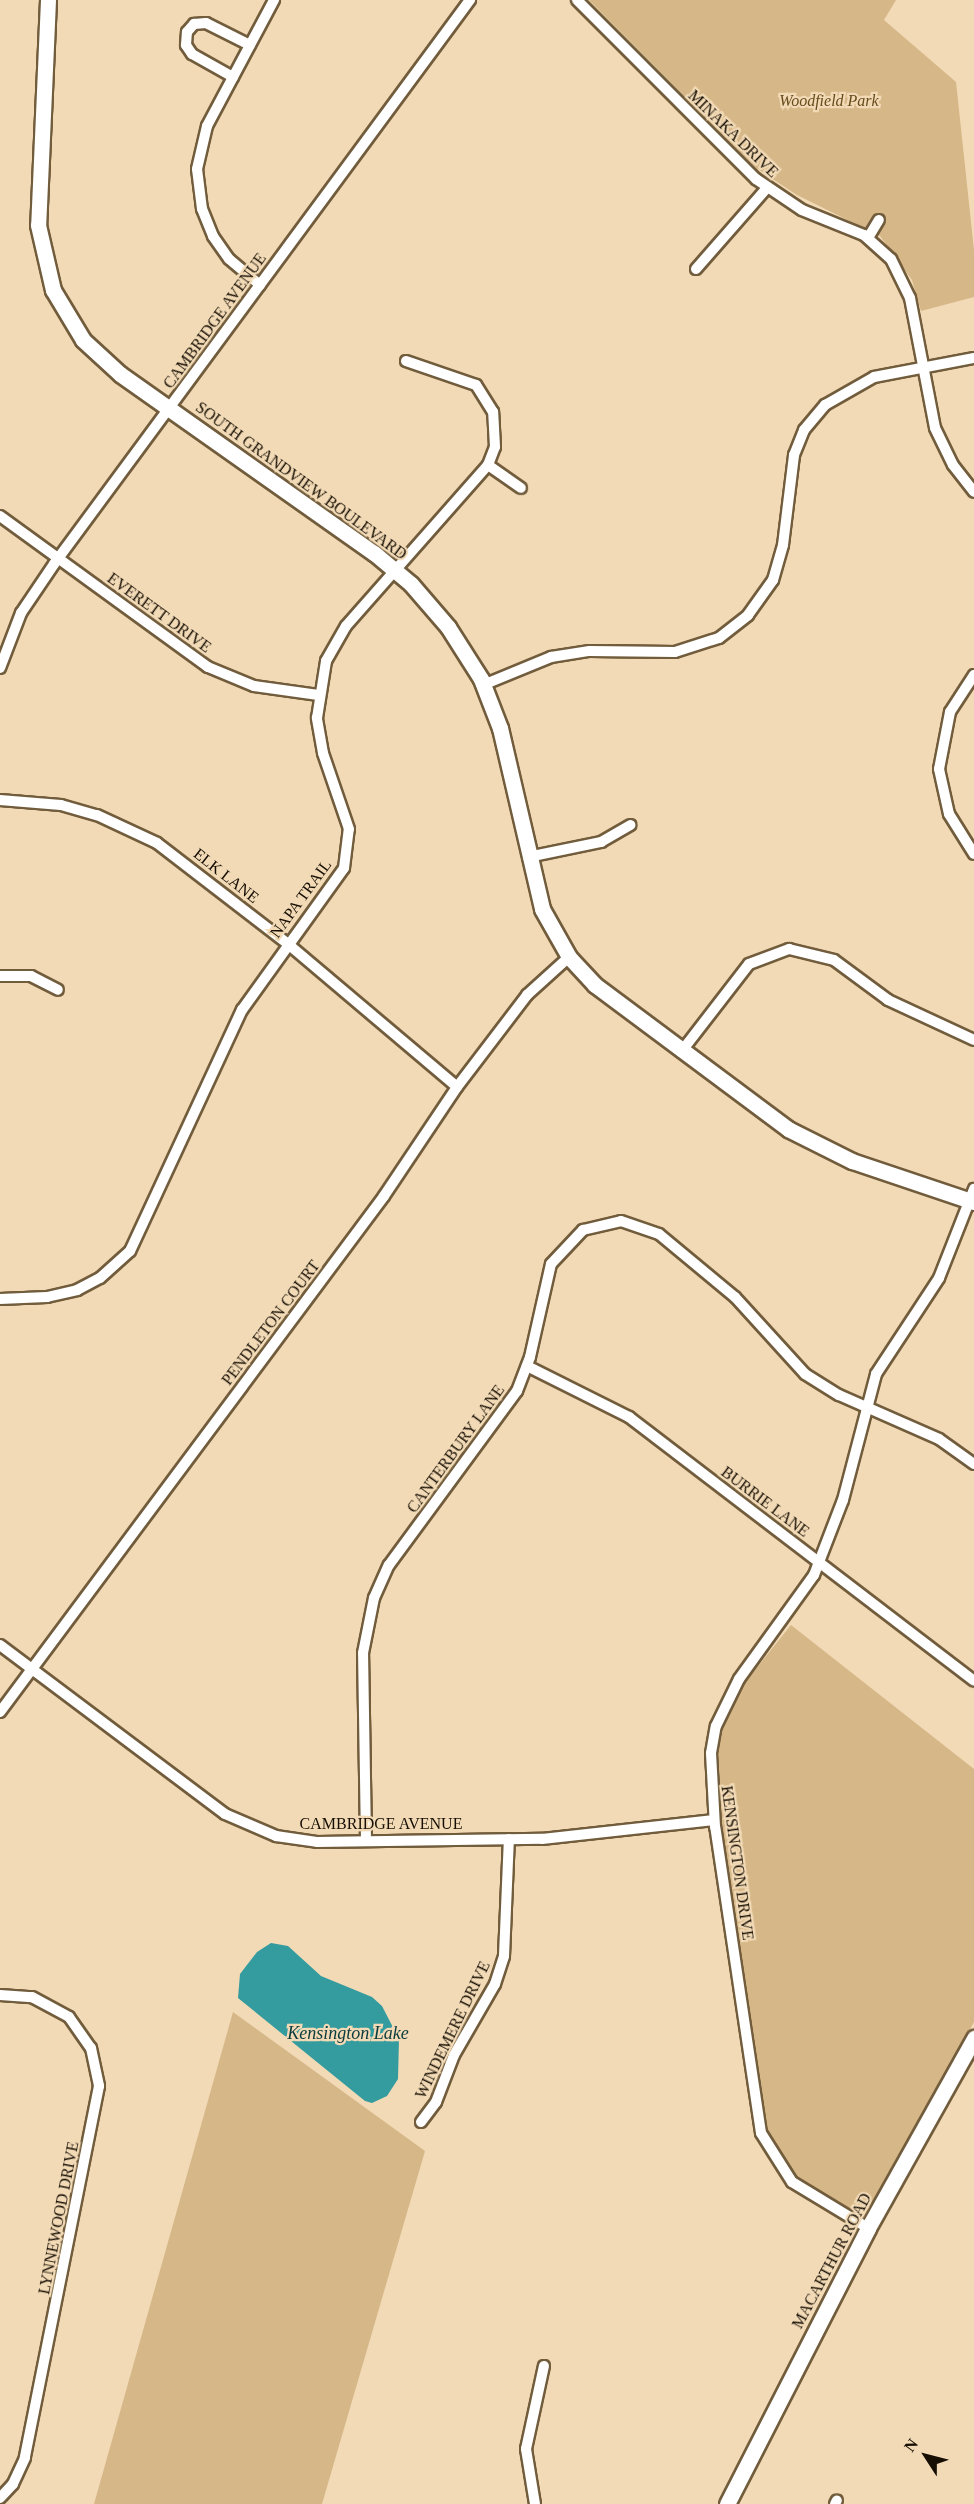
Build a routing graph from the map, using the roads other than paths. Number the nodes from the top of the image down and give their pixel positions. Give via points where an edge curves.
1 (48, 0) edge
2 (274, 0) edge
3 (470, 0) edge
4 (576, 0) edge
5 (250, 45) junction
6 (233, 77) junction
7 (767, 188) junction
8 (879, 220) dead end
9 (868, 238) junction
10 (696, 269) dead end
11 (260, 285) junction
12 (974, 358) edge
13 (406, 361) dead end
14 (923, 367) junction
15 (169, 409) junction
16 (488, 465) junction
17 (521, 488) dead end
18 (974, 492) edge
19 (0, 516) edge
20 (58, 559) junction
21 (395, 569) junction
22 (0, 668) edge
23 (974, 675) edge
24 (483, 685) junction
25 (318, 695) junction
26 (0, 800) edge
27 (630, 825) dead end
28 (974, 854) edge
29 (528, 857) junction
30 (288, 944) junction
31 (569, 957) junction
32 (0, 976) edge
33 (58, 990) dead end
34 (974, 1040) edge
35 (681, 1052) junction
36 (457, 1087) junction
37 (973, 1197) edge
38 (0, 1299) edge
39 (527, 1366) junction
40 (864, 1406) junction
41 (974, 1464) edge
42 (820, 1562) junction
43 (0, 1645) edge
44 (32, 1669) junction
45 (974, 1681) edge
46 (0, 1712) edge
47 (714, 1820) junction
48 (508, 1839) junction
49 (366, 1841) junction
50 (0, 1995) edge
51 (974, 2038) edge
52 (421, 2122) dead end
53 (868, 2228) junction
54 (543, 2366) dead end
55 (0, 2498) edge
56 (535, 2504) edge
57 (727, 2504) edge

1 - 15 street, SOUTH GRANDVIEW BOULEVARD via 38,206 45,266 58,302 83,340 120,374
2 - 5 street
3 - 11 street, CAMBRIDGE AVENUE
4 - 7 street, MINAKA DRIVE
5 - 6 street
5 - 6 street via 206,23 194,24 187,32 186,45 192,54
6 - 11 street via 200,146 198,192 208,226 223,251
7 - 9 street, MINAKA DRIVE via 802,210
7 - 10 street
8 - 9 street
9 - 14 street, MINAKA DRIVE via 891,259 906,284
11 - 15 street, CAMBRIDGE AVENUE
12 - 14 street
13 - 16 street, NAPA TRAIL via 463,378 482,392 496,428
14 - 18 street, MINAKA DRIVE via 942,446
14 - 24 street via 860,381 835,396 812,419 794,455 783,545 773,580 737,626 684,650 572,653 532,663
15 - 20 street, CAMBRIDGE AVENUE
15 - 21 street, SOUTH GRANDVIEW BOULEVARD
16 - 17 street
16 - 21 street, NAPA TRAIL
19 - 20 street, EVERETT DRIVE
20 - 22 street, CAMBRIDGE AVENUE via 21,613
20 - 25 street, EVERETT DRIVE via 220,674 273,691
21 - 24 street, SOUTH GRANDVIEW BOULEVARD via 448,627
21 - 25 street, NAPA TRAIL via 339,635 326,661
23 - 28 street via 947,720 939,769 949,814
24 - 29 street, SOUTH GRANDVIEW BOULEVARD via 509,758
25 - 30 street, NAPA TRAIL via 319,731 349,829 349,854 333,887
26 - 30 street, ELK LANE via 61,805 139,832
27 - 29 street via 601,842
29 - 31 street, SOUTH GRANDVIEW BOULEVARD via 542,909
30 - 36 street, ELK LANE
30 - 38 street, NAPA TRAIL via 243,1010 130,1251 100,1278 76,1290 47,1298
31 - 35 street, SOUTH GRANDVIEW BOULEVARD via 595,985
31 - 36 street, PENDLETON COURT via 526,995
32 - 33 street via 31,976
34 - 35 street via 888,1000 834,960 789,949 749,964
35 - 37 street, SOUTH GRANDVIEW BOULEVARD via 764,1114 816,1145
36 - 44 street, PENDLETON COURT via 384,1196
37 - 40 street, KENSINGTON DRIVE via 939,1278 884,1358
39 - 40 street, CANTERBURY LANE via 556,1256 583,1230 621,1221 660,1233 735,1297 805,1374
39 - 42 street, BURRIE LANE via 629,1417
39 - 49 street, CANTERBURY LANE via 483,1443 389,1565 369,1612 362,1676
40 - 41 street, CANTERBURY LANE via 939,1439
40 - 42 street, KENSINGTON DRIVE via 843,1500
42 - 45 street, BURRIE LANE
42 - 47 street, KENSINGTON DRIVE via 795,1607 739,1679 723,1710 711,1753
43 - 44 street, CAMBRIDGE AVENUE
44 - 46 street, PENDLETON COURT
44 - 49 street, CAMBRIDGE AVENUE via 242,1824 289,1839
47 - 48 street, CAMBRIDGE AVENUE via 608,1834
47 - 53 street, KENSINGTON DRIVE via 761,2133 792,2182
48 - 49 street, CAMBRIDGE AVENUE
48 - 52 street, WINDEMERE DRIVE via 504,1956 495,1984 454,2055 436,2102
50 - 55 street, LYNNEWOOD DRIVE via 32,1997 69,2017 91,2048 99,2086 25,2458 14,2484
51 - 53 street, MACARTHUR ROAD
53 - 57 street, MACARTHUR ROAD
54 - 56 street via 526,2449

